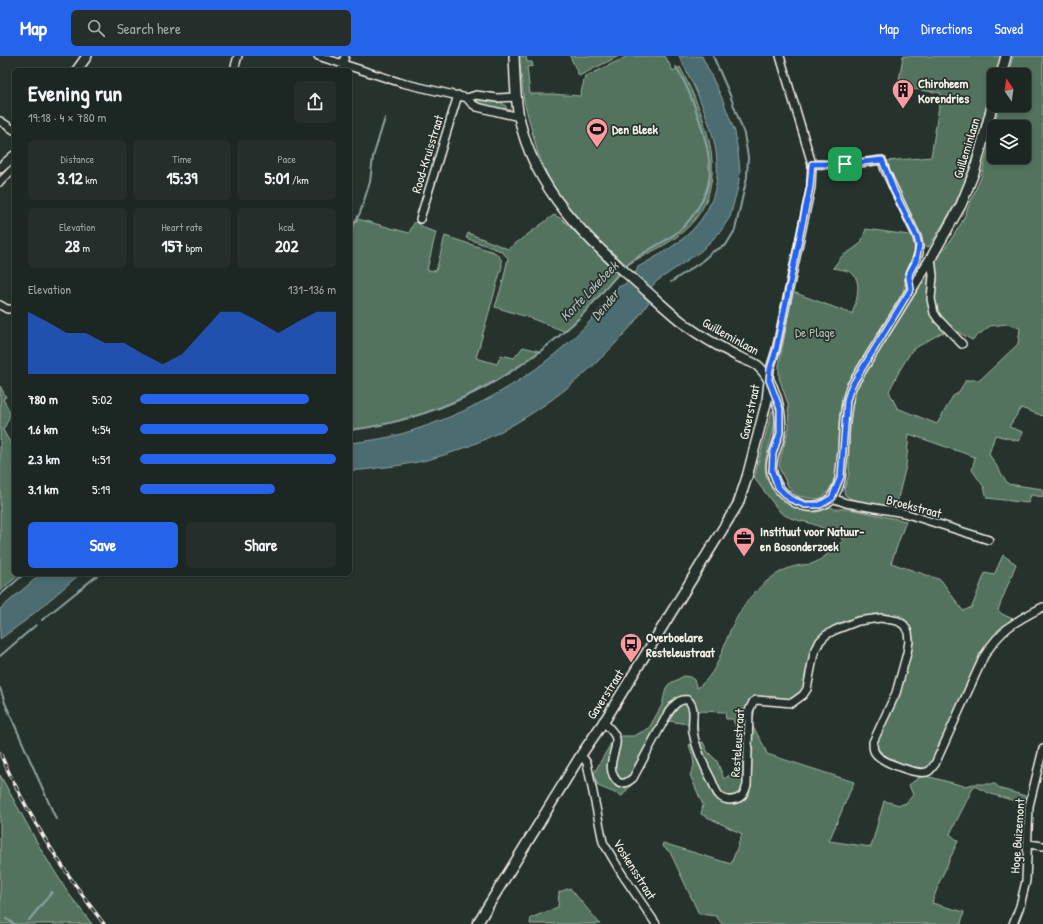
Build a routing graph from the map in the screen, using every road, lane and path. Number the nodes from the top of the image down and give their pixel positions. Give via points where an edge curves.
1 (87, 56) edge
2 (238, 56) edge
3 (318, 56) edge
4 (345, 56) edge
5 (514, 56) edge
6 (780, 56) edge
7 (1006, 56) edge
8 (342, 67) edge
9 (78, 68) edge
10 (235, 68) edge
11 (1003, 68) edge
12 (352, 70) edge
13 (458, 96) junction
14 (516, 96) junction
15 (467, 98) junction
16 (991, 112) edge
17 (519, 117) junction
18 (0, 121) edge
19 (12, 129) edge
20 (12, 161) edge
21 (812, 164) junction
22 (0, 168) edge
23 (0, 182) edge
24 (420, 219) dead end
25 (931, 258) junction
26 (911, 289) junction
27 (0, 305) edge
28 (12, 309) edge
29 (962, 344) dead end
30 (769, 380) junction
31 (832, 498) junction
32 (989, 540) dead end
33 (1043, 607) edge
34 (603, 721) junction
35 (1043, 749) edge
36 (581, 755) junction
37 (1028, 844) junction
38 (1043, 846) edge
39 (476, 924) edge
40 (656, 924) edge
41 (1013, 924) edge

1 - 9 main road
2 - 10 street
3 - 8 street
4 - 8 street
5 - 14 main road, Guilleminlaan
6 - 21 street
7 - 11 main road
12 - 13 street
13 - 15 street
13 - 24 street, Rood-Kruisstraat
14 - 15 street via 497,98 476,95
14 - 17 main road, Guilleminlaan
15 - 17 street via 477,107
16 - 25 main road, Guilleminlaan via 975,170 961,205
17 - 30 main road, Guilleminlaan via 541,177 560,207 595,245 686,325 703,337 758,366
18 - 19 street
20 - 22 main road
20 - 23 street
21 - 26 street via 881,160 917,237 919,246 909,277
21 - 30 street via 810,187
25 - 26 main road, Guilleminlaan
25 - 29 street via 931,299 934,313
26 - 31 main road, Guilleminlaan via 851,387 847,400 841,476
27 - 28 street
30 - 31 main road, Guilleminlaan via 780,409 780,433 773,454 772,471 778,487 790,499 805,505 820,505
30 - 34 main road, Gaverstraat via 767,400 741,498
31 - 32 street, Broekstraat via 846,503 904,513
33 - 34 street, Resteleustraat via 1009,626 994,641 984,656 935,764 923,773 907,770 879,758 873,748 873,742 896,693 909,641 904,625 898,621 881,618 858,621 826,635 814,653 807,688 803,695 792,703 756,700 753,702 749,711 747,785 744,793 735,799 724,799 719,795 711,779 695,743 692,730 693,708 688,700 680,700 672,707 636,774 624,784 619,783 613,776 611,762 616,737
34 - 36 main road, Gaverstraat
35 - 37 street, Hoge Buizemont via 1028,806
36 - 39 main road, Gaverstraat
36 - 40 street, Voskensstraat via 587,763 603,842
37 - 38 street
37 - 41 street, Hoge Buizemont via 1026,881

